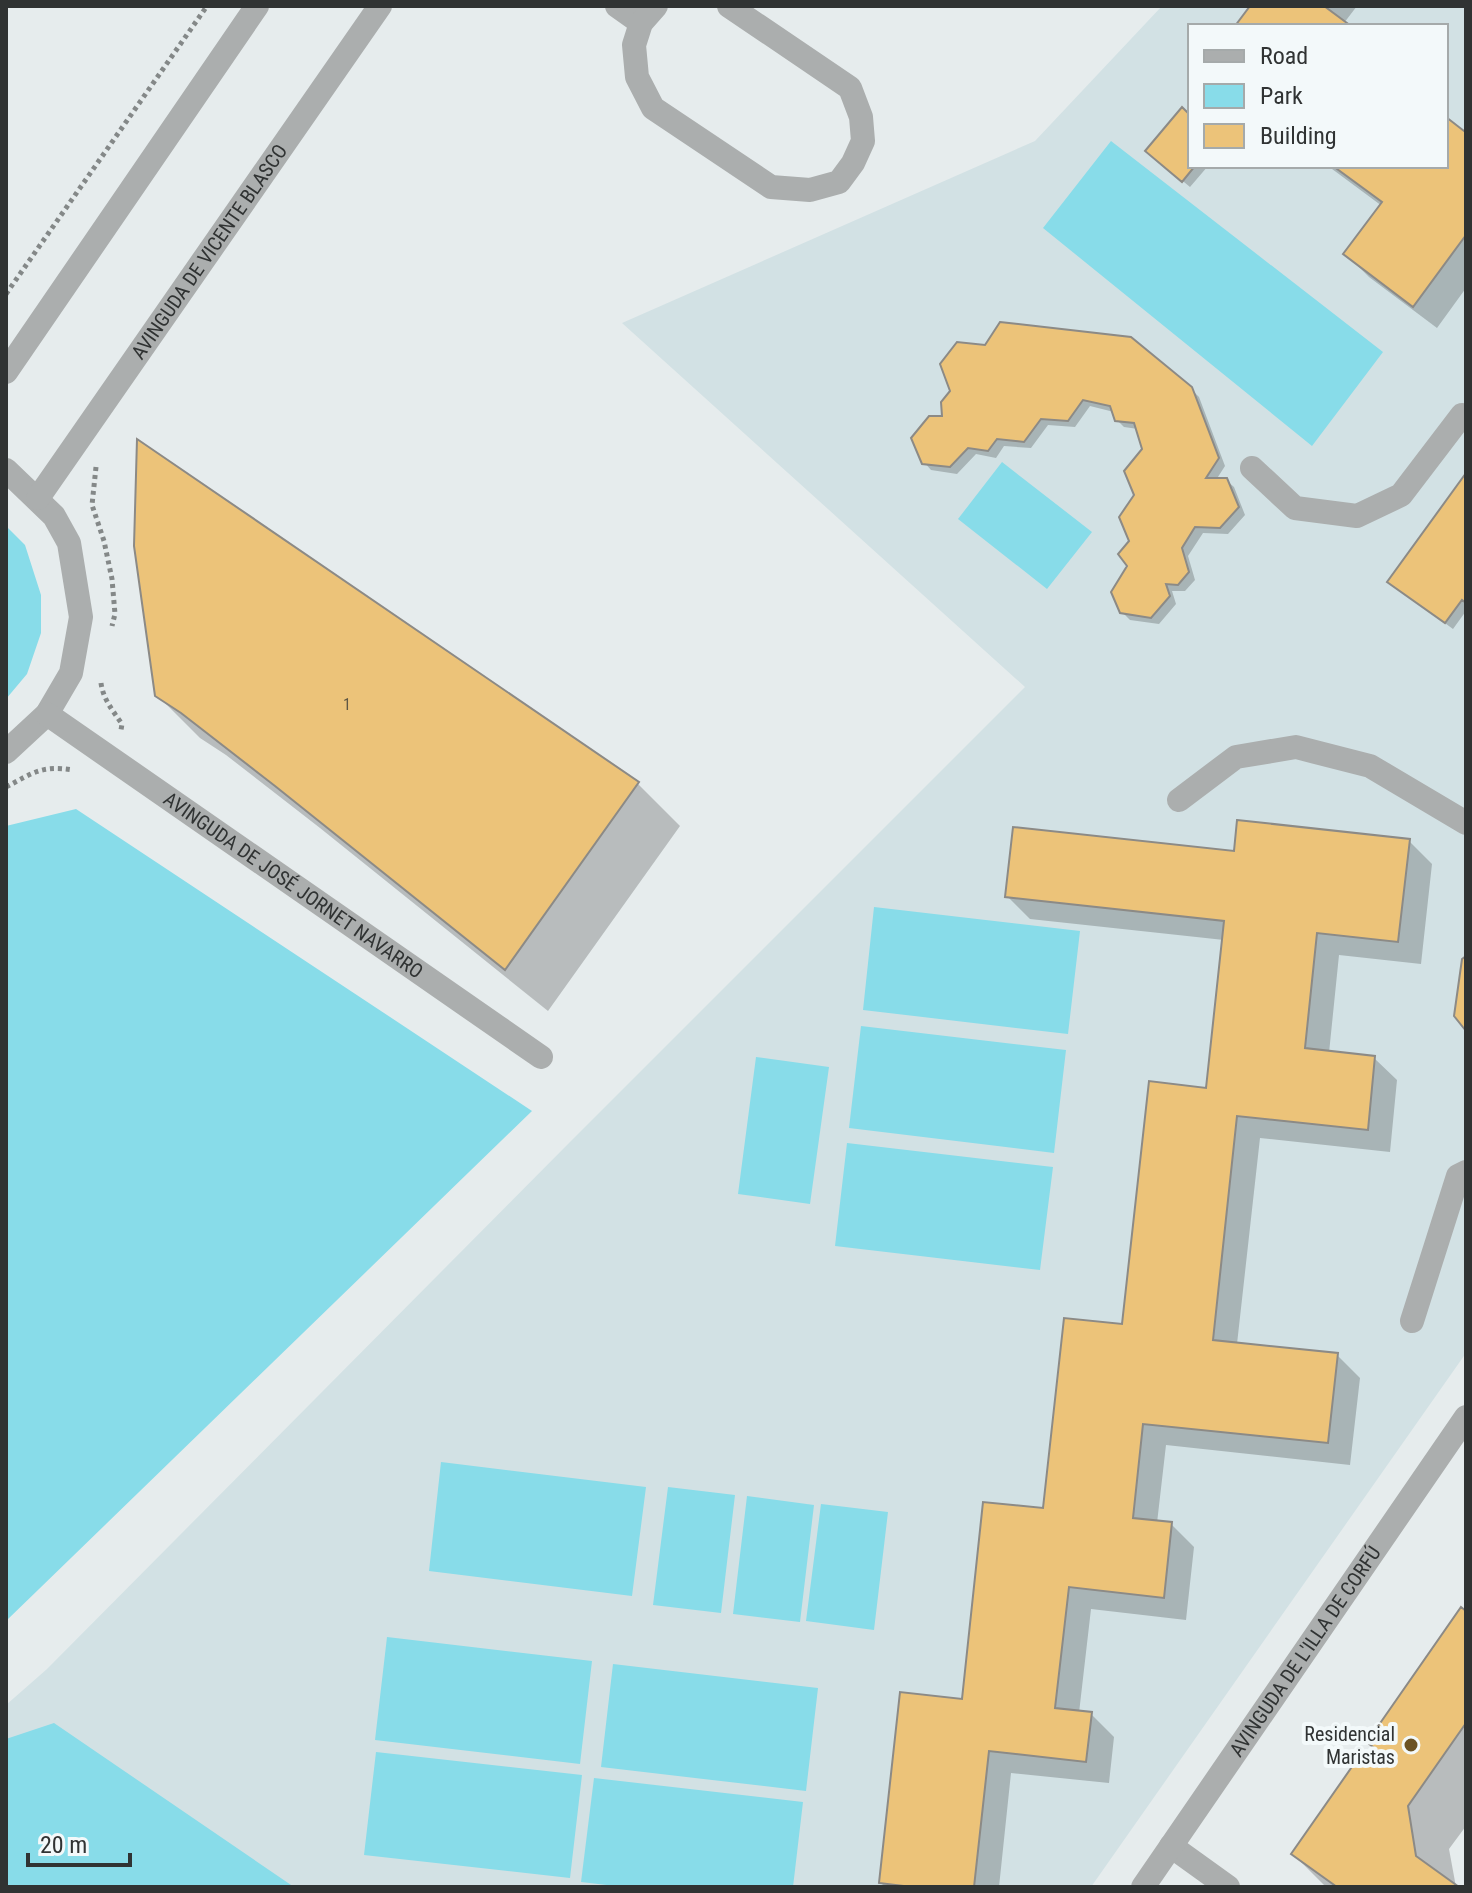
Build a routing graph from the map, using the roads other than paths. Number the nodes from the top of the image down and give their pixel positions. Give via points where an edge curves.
1 (257, 6) edge
2 (380, 6) edge
3 (617, 6) edge
4 (729, 6) edge
5 (648, 14) edge
6 (6, 372) edge
7 (1466, 417) edge
8 (1252, 468) dead end
9 (6, 470) edge
10 (38, 498) junction
11 (47, 714) junction
12 (6, 752) edge
13 (1179, 800) dead end
14 (1466, 823) edge
15 (541, 1057) dead end
16 (1466, 1172) edge
17 (1412, 1321) dead end
18 (1466, 1417) edge
19 (1171, 1846) junction
20 (1143, 1887) edge
21 (1228, 1887) edge

1 - 6 street
2 - 10 street, AVINGUDA DE VICENTE BLASCO
3 - 5 street
4 - 5 street via 850,88 863,141 839,182 810,190 771,187 653,108 637,77 634,45
7 - 8 street via 1462,415 1401,495 1357,516 1295,508
9 - 10 street
10 - 11 street via 69,543 81,617 71,673
11 - 12 street
11 - 15 street, AVINGUDA DE JOSÉ JORNET NAVARRO
13 - 14 street via 1236,757 1296,747 1370,766
16 - 17 street via 1458,1176
18 - 19 street, AVINGUDA DE L'ILLA DE CORFÚ
19 - 20 street, AVINGUDA DE L'ILLA DE CORFÚ
19 - 21 street

